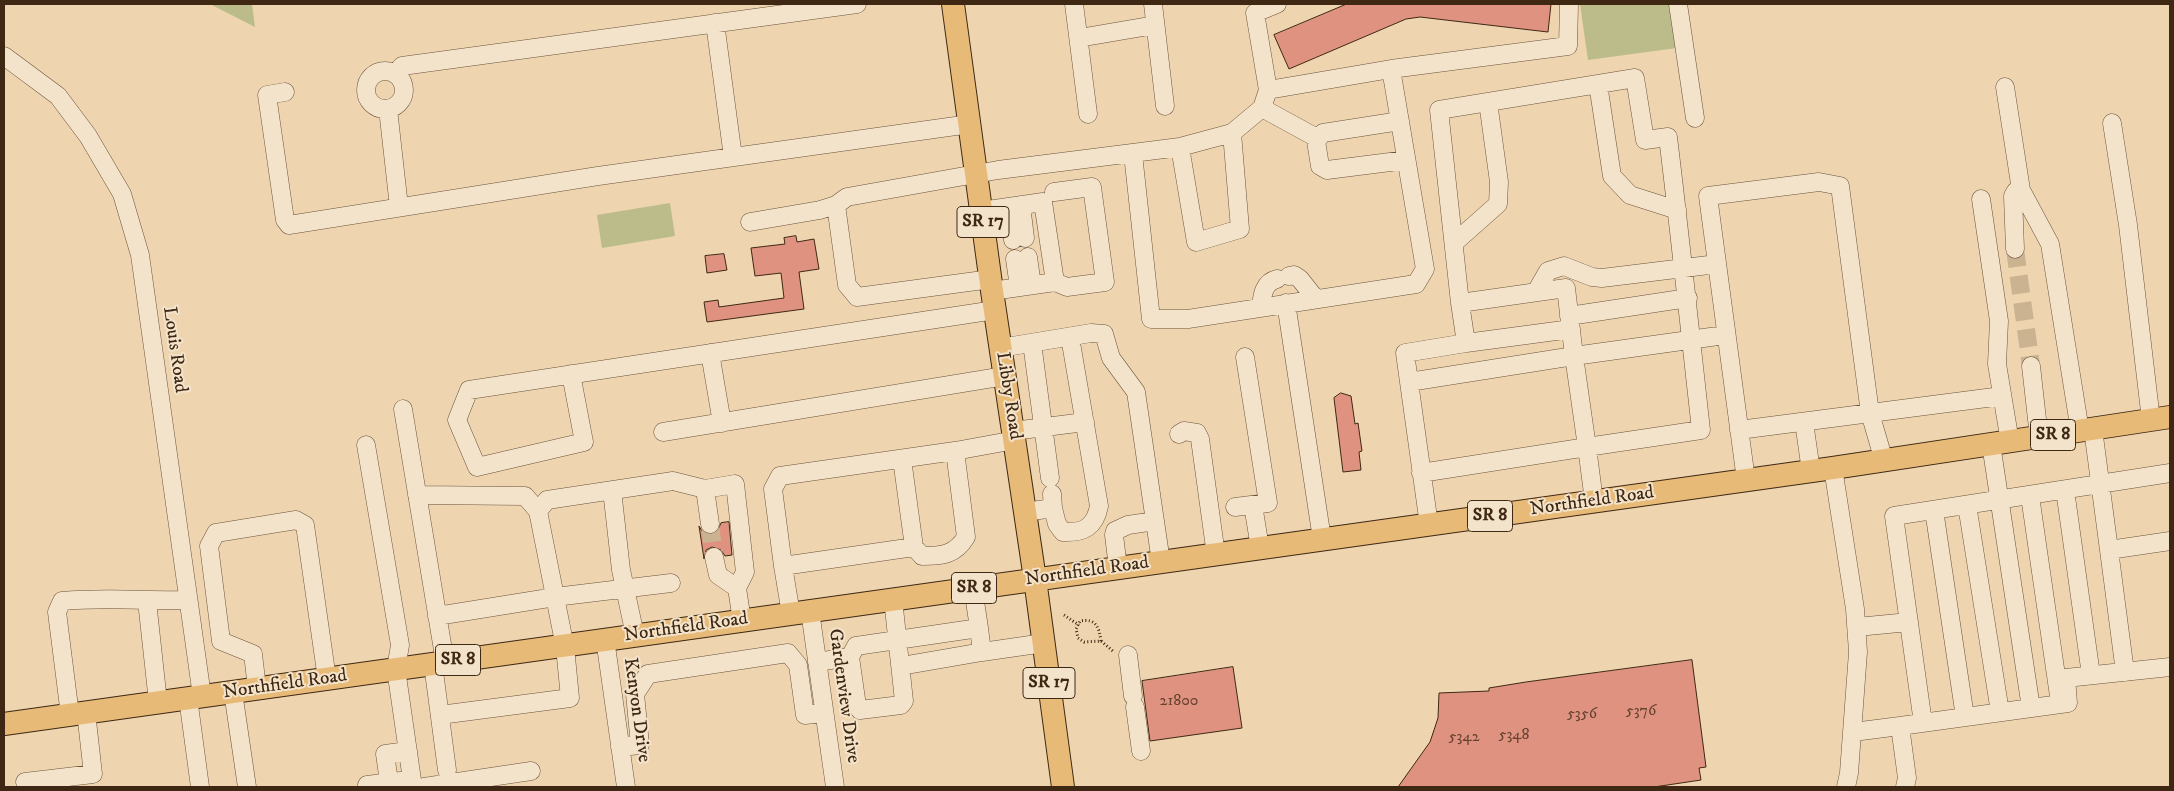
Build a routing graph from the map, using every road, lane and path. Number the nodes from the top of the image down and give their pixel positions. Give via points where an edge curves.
1 (856, 4) edge
2 (953, 4) edge
3 (1074, 4) edge
4 (1153, 4) edge
5 (1276, 4) edge
6 (1569, 4) edge
7 (1678, 4) edge
8 (1255, 9) edge
9 (715, 24) junction
10 (1155, 25) junction
11 (1079, 38) junction
12 (4, 56) edge
13 (1391, 69) junction
14 (395, 74) junction
15 (1598, 84) junction
16 (2005, 87) dead end
17 (1268, 90) junction
18 (285, 92) dead end
19 (1488, 102) junction
20 (1165, 106) dead end
21 (1262, 108) junction
22 (388, 109) junction
23 (1088, 114) dead end
24 (1695, 118) dead end
25 (1400, 121) junction
26 (2112, 123) dead end
27 (970, 124) junction
28 (1232, 133) junction
29 (1318, 138) junction
30 (1180, 147) junction
31 (1133, 154) junction
32 (733, 157) junction
33 (1406, 160) junction
34 (977, 174) junction
35 (2022, 190) junction
36 (1054, 192) dead end
37 (1981, 199) dead end
38 (836, 205) junction
39 (1014, 206) junction
40 (399, 207) junction
41 (1677, 210) junction
42 (982, 211) junction
43 (750, 222) dead end
44 (1019, 239) dead end
45 (1454, 243) junction
46 (2015, 249) tunnel mouth
47 (1022, 258) dead end
48 (1717, 264) junction
49 (1684, 269) junction
50 (1055, 282) junction
51 (1026, 286) junction
52 (1536, 292) junction
53 (992, 294) junction
54 (1315, 298) junction
55 (1688, 298) junction
56 (1286, 303) junction
57 (1460, 303) junction
58 (1261, 307) junction
59 (1570, 322) junction
60 (1725, 336) junction
61 (1070, 337) junction
62 (1690, 340) junction
63 (1032, 342) junction
64 (1466, 343) junction
65 (1000, 348) junction
66 (710, 353) junction
67 (1574, 356) junction
68 (1246, 357) dead end
69 (2031, 366) tunnel mouth
70 (571, 374) junction
71 (1005, 376) junction
72 (1409, 382) junction
73 (2002, 396) junction
74 (403, 409) dead end
75 (1870, 414) junction
76 (2161, 419) edge
77 (1086, 422) junction
78 (1804, 422) junction
79 (722, 423) junction
80 (1044, 427) junction
81 (1739, 430) junction
82 (2086, 430) junction
83 (664, 432) dead end
84 (1180, 434) dead end
85 (1014, 436) junction
86 (2039, 437) junction
87 (2001, 443) junction
88 (366, 445) dead end
89 (1587, 447) junction
90 (955, 451) junction
91 (902, 459) junction
92 (1884, 461) junction
93 (1833, 468) junction
94 (1422, 472) junction
95 (1811, 472) junction
96 (2170, 473) edge
97 (1746, 480) junction
98 (2100, 485) junction
99 (705, 489) junction
100 (612, 490) junction
101 (2065, 490) junction
102 (1052, 493) junction
103 (417, 495) junction
104 (2030, 496) junction
105 (2000, 500) junction
106 (1594, 501) junction
107 (1253, 505) junction
108 (1967, 505) junction
109 (1235, 507) dead end
110 (1934, 510) junction
111 (538, 511) junction
112 (1025, 512) junction
113 (1155, 520) junction
114 (710, 524) tunnel mouth
115 (1428, 525) junction
116 (1322, 539) junction
117 (2170, 542) edge
118 (914, 547) junction
119 (1260, 548) junction
120 (2109, 550) junction
121 (1216, 555) junction
122 (714, 558) tunnel mouth
123 (1161, 562) junction
124 (783, 566) junction
125 (1118, 568) junction
126 (1035, 579) junction
127 (213, 581) junction
128 (671, 583) dead end
129 (627, 588) junction
130 (736, 588) junction
131 (973, 588) junction
132 (187, 592) junction
133 (555, 597) junction
134 (893, 599) junction
135 (147, 601) junction
136 (801, 612) junction
137 (1064, 615) dead end
138 (437, 616) junction
139 (742, 621) junction
140 (1909, 622) junction
141 (1078, 625) junction
142 (1857, 627) junction
143 (979, 628) junction
144 (635, 636) junction
145 (605, 639) junction
146 (897, 640) junction
147 (221, 641) junction
148 (1101, 641) junction
149 (1044, 643) junction
150 (194, 644) junction
151 (565, 646) junction
152 (982, 652) junction
153 (1123, 656) joint
154 (850, 657) junction
155 (817, 662) junction
156 (439, 663) junction
157 (901, 666) junction
158 (2170, 667) edge
159 (396, 669) junction
160 (2125, 672) junction
161 (2091, 675) junction
162 (327, 679) junction
163 (257, 688) junction
164 (233, 692) junction
165 (195, 697) junction
166 (158, 702) junction
167 (2060, 704) junction
168 (2032, 708) junction
169 (2000, 712) junction
170 (78, 713) junction
171 (824, 714) junction
172 (440, 715) junction
173 (1965, 717) junction
174 (1923, 723) junction
175 (4, 724) edge
176 (1900, 726) junction
177 (1853, 732) junction
178 (620, 747) junction
179 (408, 751) junction
180 (1140, 751) dead end
181 (447, 770) dead end
182 (531, 771) dead end
183 (25, 782) dead end
184 (389, 782) junction
185 (367, 785) dead end
186 (416, 785) edge
187 (200, 787) edge
188 (247, 787) edge
189 (626, 787) edge
190 (835, 787) edge
191 (1062, 787) edge
192 (1846, 787) edge
193 (1905, 787) edge

1 - 9 street
2 - 27 main road, Libby Road / SR 17
3 - 11 street
4 - 10 street
5 - 8 street
6 - 13 street via 1568,46
7 - 24 street
8 - 17 street
9 - 14 street via 402,66
9 - 32 street
10 - 11 street
10 - 20 street
11 - 23 street
12 - 132 street, Louis Road via 58,96 88,136 122,194 140,255
13 - 17 street
13 - 25 street
14 - 22 street via 402,79 404,95
14 - 22 street via 384,70 374,74 366,90 375,105
15 - 19 street
15 - 41 street via 1612,176 1630,195
15 - 41 street via 1635,78 1645,140 1668,137
16 - 35 street
17 - 21 street
18 - 40 street via 267,95 285,220 289,225
19 - 45 street via 1499,182 1498,204
19 - 45 street via 1439,110
21 - 28 street
21 - 29 street
22 - 40 street
25 - 29 street via 1323,133
25 - 33 street
26 - 76 street
27 - 32 street
27 - 34 main road, Libby Road / SR 17
28 - 30 street
28 - 30 street via 1240,229 1196,242
29 - 33 street via 1319,163 1324,169
30 - 31 street
31 - 34 street
31 - 58 street via 1151,319 1188,319
32 - 40 street
33 - 54 street via 1425,269 1416,284
34 - 38 street via 847,197
34 - 42 main road, Libby Road / SR 17
35 - 46 street via 2013,196
35 - 82 street via 2050,244
36 - 50 street via 1092,187 1105,282 1067,287
37 - 73 street via 1999,321 1997,364
38 - 43 street
38 - 53 street via 848,285 857,298
39 - 42 street
39 - 44 street
39 - 50 street via 1043,202
41 - 49 street
42 - 53 main road, Libby Road / SR 17
45 - 57 street
47 - 51 street
48 - 49 street
48 - 60 street
48 - 75 street via 1708,196 1819,182 1840,186
49 - 52 street via 1602,278 1564,266 1548,271
49 - 55 street
50 - 51 street
51 - 53 street
52 - 57 street
52 - 59 street via 1566,288
53 - 65 main road, Libby Road / SR 17
53 - 66 street
54 - 56 street
54 - 58 street via 1294,275 1272,280 1262,294
55 - 59 street
55 - 62 street
56 - 58 street
56 - 116 street
57 - 64 street
59 - 64 street
59 - 67 street
60 - 62 street
60 - 81 street
61 - 63 street
61 - 77 street
61 - 113 street via 1098,332 1104,334 1111,358 1136,392
62 - 67 street
62 - 89 street via 1701,430
63 - 65 street
63 - 80 street
64 - 72 street via 1405,353
65 - 71 main road, Libby Road / SR 17
66 - 70 street
66 - 79 street
67 - 72 street
67 - 89 street
68 - 107 street via 1268,503
69 - 86 street
70 - 70 street via 469,390 457,420 477,468 584,442
71 - 79 street
71 - 85 main road, Libby Road / SR 17
72 - 94 street
73 - 75 street
73 - 87 street
74 - 103 street
75 - 78 street
75 - 92 street
76 - 82 main road, Northfield Road / SR 8
77 - 80 street
77 - 102 street via 1099,506 1097,519 1089,527 1063,532 1057,524
78 - 81 street
78 - 95 street
79 - 83 street
80 - 85 street
80 - 102 street
81 - 97 street
82 - 86 main road, Northfield Road / SR 8
82 - 98 street
84 - 121 street via 1184,431 1197,433 1200,440
85 - 90 street
85 - 112 main road, Libby Road / SR 17
86 - 87 main road, Northfield Road / SR 8
87 - 92 main road, Northfield Road / SR 8
87 - 105 street
88 - 159 street via 400,644
89 - 94 street
89 - 106 street
90 - 91 street
90 - 118 street via 966,537 959,548 939,556 922,556
91 - 118 street
91 - 124 street, Gardenview Drive via 780,476 773,489
92 - 93 main road, Northfield Road / SR 8
93 - 95 main road, Northfield Road / SR 8
93 - 142 street
94 - 115 street
95 - 97 main road, Northfield Road / SR 8
96 - 98 street
97 - 106 main road, Northfield Road / SR 8
98 - 101 street
98 - 120 street
99 - 100 street via 672,481
99 - 114 street
99 - 130 street via 736,484 745,572
100 - 111 street via 547,500
100 - 129 street via 621,570
101 - 104 street
101 - 161 street
102 - 112 street
103 - 111 street via 525,496
103 - 138 street
104 - 105 street
104 - 167 street
105 - 108 street
105 - 168 street
106 - 115 main road, Northfield Road / SR 8
107 - 109 street
107 - 119 street
108 - 110 street
108 - 169 street
110 - 140 street via 1894,516
110 - 173 street
111 - 133 street
112 - 126 main road, Libby Road / SR 17
113 - 123 street
113 - 125 street via 1115,531
115 - 116 main road, Northfield Road / SR 8
116 - 119 main road, Northfield Road / SR 8
117 - 120 street
118 - 124 street
119 - 121 main road, Northfield Road / SR 8
120 - 160 street
121 - 123 main road, Northfield Road / SR 8
122 - 130 street via 718,575
123 - 125 main road, Northfield Road / SR 8
124 - 136 street, Gardenview Drive
125 - 126 main road, Northfield Road / SR 8
126 - 131 main road, Northfield Road / SR 8
126 - 149 main road, Libby Road / SR 17
127 - 132 street
127 - 147 street
127 - 162 street via 208,546 216,533 296,520 305,525
128 - 129 street
129 - 133 street
129 - 144 street
130 - 139 street
131 - 134 main road, Northfield Road / SR 8
131 - 143 street
132 - 135 street
132 - 150 street, Louis Road
133 - 138 street
133 - 151 street
134 - 136 main road, Northfield Road / SR 8
134 - 146 street
135 - 166 street
135 - 170 street via 103,597 62,601 57,612
136 - 139 main road, Northfield Road / SR 8
136 - 155 street, Gardenview Drive
137 - 141 path
138 - 156 street
139 - 144 main road, Northfield Road / SR 8
140 - 142 street
140 - 174 street
141 - 148 path via 1078,638 1084,642
141 - 148 path via 1080,621 1096,622
142 - 177 street
143 - 146 street
143 - 152 street
144 - 145 main road, Northfield Road / SR 8
145 - 151 main road, Northfield Road / SR 8
145 - 178 street, Kenyon Drive
146 - 154 street via 856,646
146 - 157 street
147 - 150 street
147 - 163 street via 253,654
148 - 153 path
149 - 152 street
149 - 191 main road, Libby Road / SR 17
150 - 165 street, Louis Road
151 - 156 main road, Northfield Road / SR 8
151 - 172 street via 570,698
152 - 157 street
153 - 180 street via 1134,702
154 - 155 street
154 - 157 street via 860,710 901,705 904,701
155 - 171 street, Gardenview Drive
156 - 159 main road, Northfield Road / SR 8
156 - 172 street
158 - 160 street
159 - 162 main road, Northfield Road / SR 8
159 - 179 street
160 - 161 street
161 - 167 street via 2066,678 2068,703
162 - 163 main road, Northfield Road / SR 8
163 - 164 main road, Northfield Road / SR 8
164 - 165 main road, Northfield Road / SR 8
164 - 188 street
165 - 166 main road, Northfield Road / SR 8
165 - 187 street, Louis Road
166 - 170 main road, Northfield Road / SR 8
167 - 168 street
168 - 169 street
169 - 173 street
170 - 175 main road, Northfield Road / SR 8
170 - 183 street via 93,774
171 - 178 street via 805,715 798,664 788,653 648,674 635,694 640,745
171 - 190 street, Gardenview Drive
172 - 181 street
173 - 174 street
174 - 176 street
176 - 177 street
176 - 193 street via 1907,778
177 - 192 street
178 - 189 street, Kenyon Drive
179 - 184 street via 385,754
179 - 186 street
182 - 186 street
184 - 185 street
184 - 186 street

